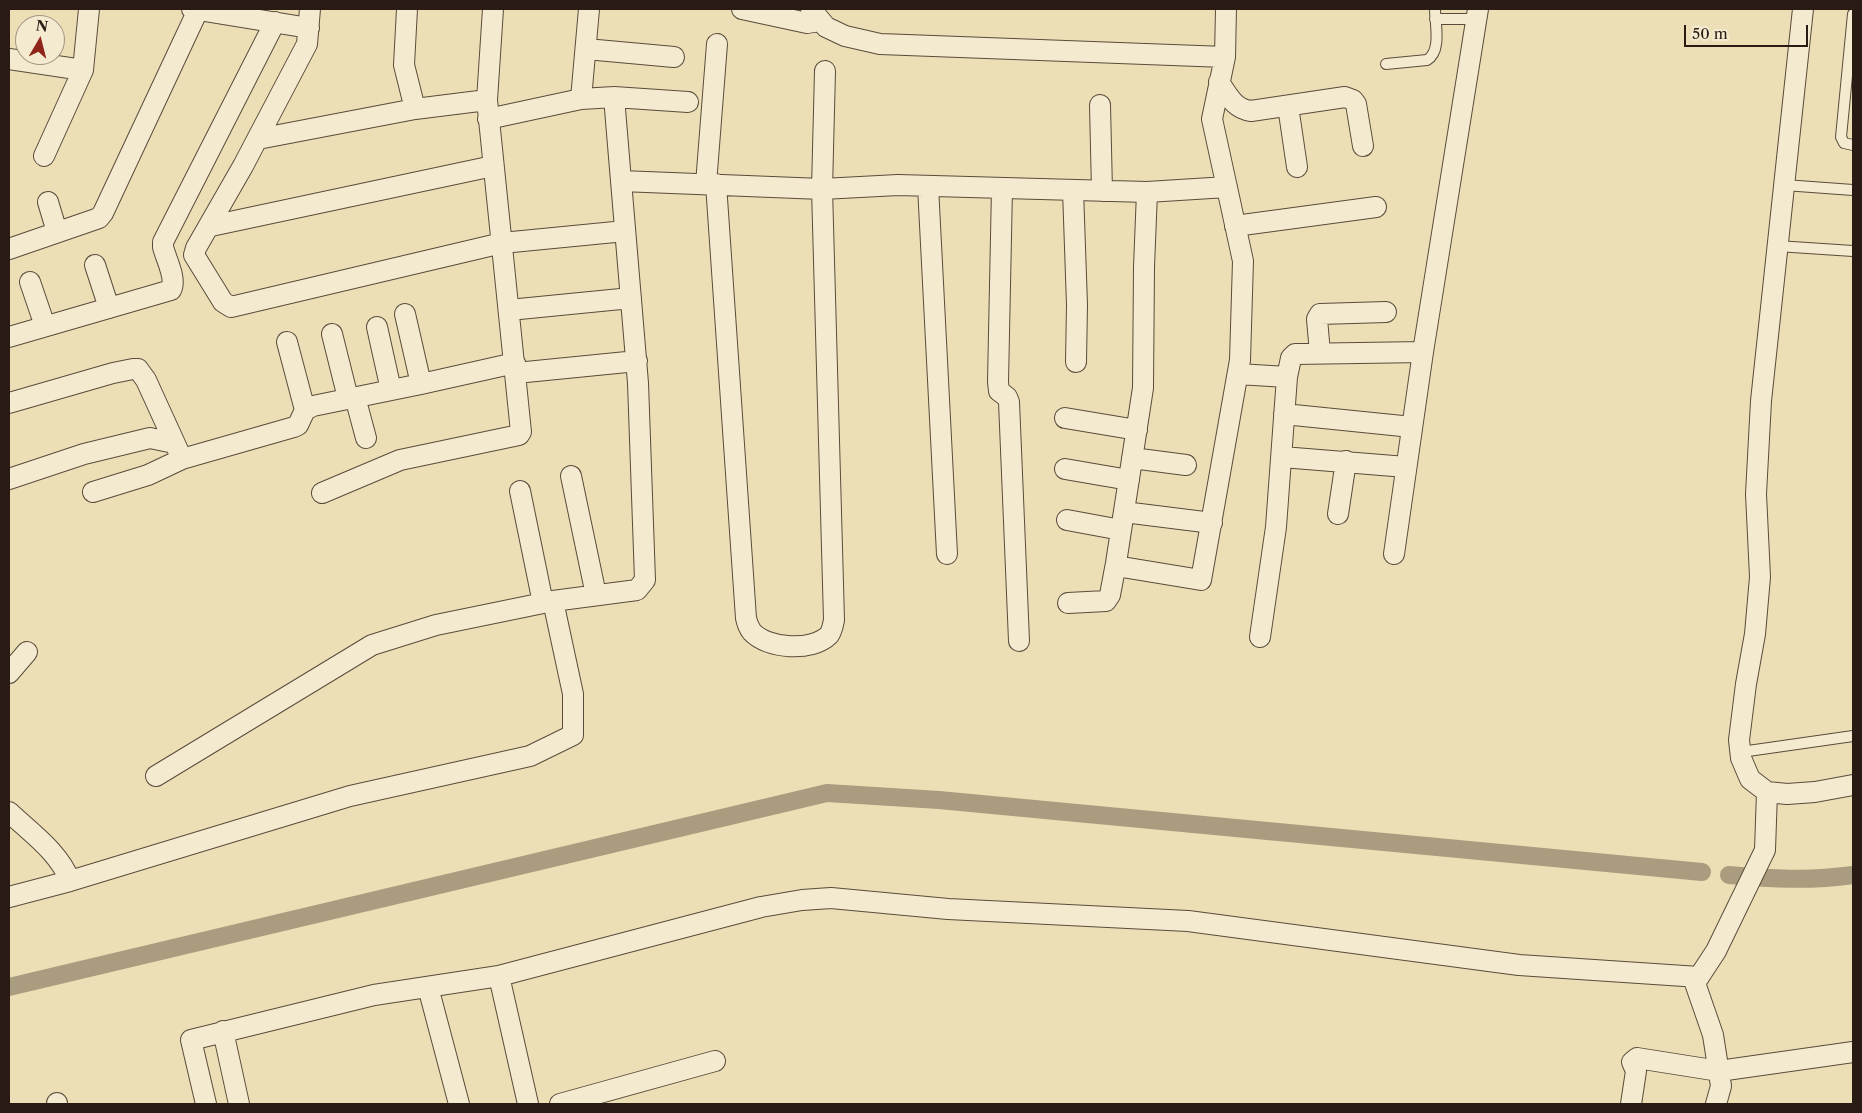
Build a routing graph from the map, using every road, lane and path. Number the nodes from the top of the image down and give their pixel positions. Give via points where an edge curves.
1 (89, 9) edge
2 (195, 9) edge
3 (407, 9) edge
4 (493, 9) edge
5 (589, 9) edge
6 (742, 9) edge
7 (1226, 9) edge
8 (1803, 9) edge
9 (1435, 14) edge
10 (1477, 14) edge
11 (1853, 14) edge
12 (816, 15) edge
13 (310, 18) edge
14 (275, 22) junction
15 (717, 44) dead end
16 (586, 49) junction
17 (674, 57) dead end
18 (1225, 58) junction
19 (9, 59) edge
20 (1386, 64) dead end
21 (83, 70) junction
22 (825, 71) dead end
23 (1219, 82) junction
24 (614, 97) junction
25 (581, 98) junction
26 (688, 102) dead end
27 (1100, 105) dead end
28 (1288, 106) junction
29 (415, 109) junction
30 (488, 110) junction
31 (258, 138) junction
32 (1853, 145) edge
33 (1363, 146) dead end
34 (44, 156) dead end
35 (493, 166) junction
36 (1297, 167) dead end
37 (621, 181) junction
38 (711, 184) junction
39 (1784, 185) junction
40 (928, 186) junction
41 (1227, 187) junction
42 (1002, 188) junction
43 (822, 189) junction
44 (1073, 190) junction
45 (1853, 190) edge
46 (1102, 191) junction
47 (1147, 192) junction
48 (48, 202) dead end
49 (1376, 207) dead end
50 (210, 226) junction
51 (1235, 226) junction
52 (625, 231) junction
53 (57, 232) junction
54 (10, 243) edge
55 (502, 243) junction
56 (1777, 246) junction
57 (1853, 251) edge
58 (95, 265) dead end
59 (30, 282) dead end
60 (631, 298) junction
61 (109, 308) junction
62 (509, 310) junction
63 (1386, 312) dead end
64 (405, 314) dead end
65 (45, 326) junction
66 (377, 327) dead end
67 (332, 334) dead end
68 (9, 337) edge
69 (287, 342) dead end
70 (1423, 352) junction
71 (1320, 353) junction
72 (637, 361) junction
73 (1076, 362) dead end
74 (515, 368) junction
75 (1238, 374) junction
76 (1287, 377) junction
77 (422, 384) junction
78 (391, 390) junction
79 (352, 398) junction
80 (9, 402) edge
81 (305, 410) junction
82 (1284, 414) junction
83 (1065, 418) dead end
84 (1412, 426) junction
85 (1136, 430) junction
86 (366, 438) dead end
87 (178, 451) junction
88 (1282, 457) junction
89 (1132, 458) junction
90 (1346, 461) junction
91 (1186, 465) dead end
92 (1406, 467) junction
93 (1065, 469) dead end
94 (571, 476) dead end
95 (9, 478) edge
96 (1129, 480) junction
97 (520, 491) dead end
98 (93, 492) dead end
99 (322, 493) dead end
100 (1338, 514) dead end
101 (1067, 520) dead end
102 (1123, 521) junction
103 (1212, 523) junction
104 (947, 554) dead end
105 (1394, 554) dead end
106 (1116, 566) junction
107 (596, 595) junction
108 (548, 602) junction
109 (1068, 603) dead end
110 (1260, 637) dead end
111 (1019, 641) dead end
112 (27, 652) dead end
113 (9, 673) edge
114 (1853, 736) edge
115 (1741, 752) junction
116 (156, 776) dead end
117 (1853, 785) edge
118 (1767, 792) junction
119 (9, 812) edge
120 (70, 882) junction
121 (9, 897) edge
122 (499, 976) junction
123 (1699, 977) junction
124 (428, 987) junction
125 (223, 1031) junction
126 (1853, 1052) edge
127 (715, 1061) dead end
128 (1719, 1070) junction
129 (206, 1104) edge
130 (239, 1104) edge
131 (459, 1104) edge
132 (528, 1104) edge
133 (560, 1104) edge
134 (1632, 1104) edge
135 (1716, 1104) edge

1 - 21 street
2 - 14 street
2 - 53 street via 104,213 99,218
3 - 29 street via 404,64
4 - 30 street
5 - 16 street
6 - 12 street via 807,23
7 - 18 street
8 - 39 street
9 - 10 lane
9 - 20 lane via 1436,49 1431,58
10 - 70 street
11 - 32 lane via 1841,137 1844,143
12 - 18 street via 826,27 845,36 880,44
13 - 14 street
13 - 31 street via 307,44
14 - 61 street via 163,242 173,279 172,290
15 - 38 street
16 - 17 street
16 - 25 street
18 - 23 street
19 - 21 street
21 - 34 street
22 - 43 street
23 - 28 street via 1243,110
23 - 41 street via 1212,118
24 - 25 street
24 - 26 street
24 - 37 street
25 - 30 street
27 - 46 street
28 - 33 street via 1349,98 1356,104
28 - 36 street
29 - 30 street
29 - 31 street
30 - 35 street
31 - 50 street
35 - 50 street
35 - 55 street
37 - 38 street
37 - 52 street
38 - 43 street
38 - 43 street via 746,618 748,626 758,636 789,646 818,641 829,634 834,620
39 - 45 lane
39 - 56 street
40 - 42 street
40 - 43 street
40 - 104 street
41 - 47 street
41 - 51 street
42 - 44 street
42 - 111 street via 998,382 999,391 1009,402
44 - 46 street
44 - 73 street
46 - 47 street
47 - 85 street via 1144,376
48 - 53 street
49 - 51 street
50 - 55 street via 194,255 223,302 231,306
51 - 75 street via 1244,261
52 - 55 street
52 - 60 street
53 - 54 street
55 - 62 street
56 - 57 lane
56 - 115 street via 1761,401 1756,494 1760,577 1739,740
58 - 61 street
59 - 65 street
60 - 62 street
60 - 72 street
61 - 65 street
62 - 74 street
63 - 71 street via 1320,314 1317,319
64 - 77 street
65 - 68 street
66 - 78 street
67 - 79 street
69 - 81 street
70 - 71 street
70 - 84 street
71 - 76 street via 1295,354
72 - 74 street
72 - 107 street via 645,580 637,590
74 - 77 street
74 - 99 street via 522,430 519,435 400,460
75 - 76 street
75 - 103 street
76 - 82 street
77 - 78 street
78 - 79 street
79 - 81 street
79 - 86 street
80 - 87 street via 113,373 138,370 146,380
81 - 87 street via 294,427
82 - 84 street
82 - 88 street
83 - 85 street
84 - 92 street
85 - 89 street
87 - 95 street via 150,438 84,454
87 - 98 street via 148,475
88 - 90 street
88 - 110 street
89 - 91 street
89 - 96 street
90 - 92 street
90 - 100 street
92 - 105 street
93 - 96 street
94 - 107 street
96 - 102 street
97 - 108 street
101 - 102 street
102 - 103 street
102 - 106 street
103 - 106 street via 1202,580
106 - 109 street via 1106,601
107 - 108 street
108 - 116 street via 436,625 372,645
108 - 120 street via 573,694 573,734 530,756 350,796
112 - 113 street
114 - 115 lane
115 - 118 street via 1750,779
117 - 118 street via 1815,792
118 - 123 street via 1766,850 1716,951
119 - 120 street via 57,857
120 - 121 street
122 - 123 street via 761,907 831,898 948,909 1188,921 1519,965
122 - 124 street
122 - 132 street
123 - 128 street via 1695,983 1713,1035
124 - 125 street via 374,995
124 - 131 street
125 - 129 street via 190,1040
125 - 130 street
126 - 128 street
127 - 133 street
128 - 134 street via 1637,1058 1632,1062 1636,1071
128 - 135 street via 1721,1086

